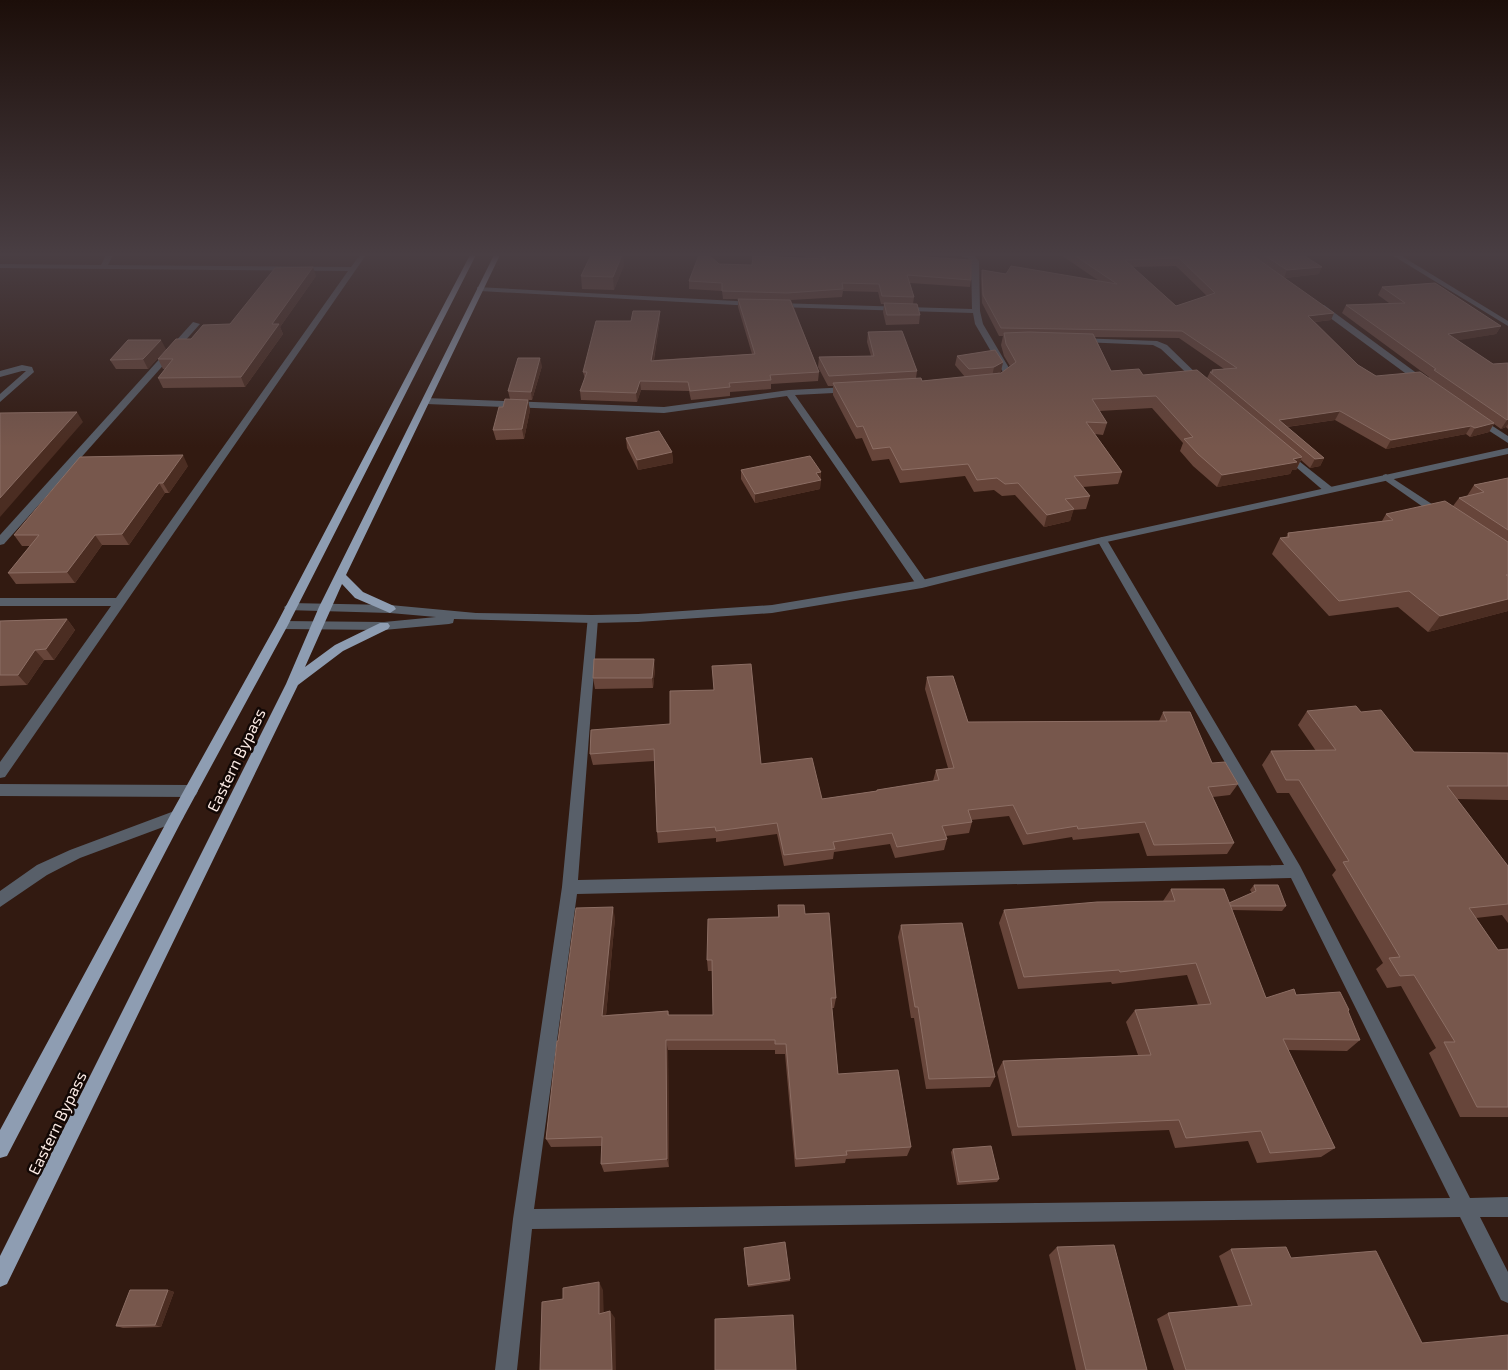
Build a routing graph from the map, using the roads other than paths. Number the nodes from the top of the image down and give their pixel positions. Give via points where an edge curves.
1 (318, 319) edge
2 (440, 319) edge
3 (466, 319) edge
4 (978, 319) edge
5 (1338, 319) edge
6 (196, 324) dead end
7 (1074, 340) edge
8 (0, 374) edge
9 (985, 381) edge
10 (1206, 387) edge
11 (858, 389) edge
12 (1434, 390) edge
13 (790, 393) junction
14 (0, 399) edge
15 (426, 401) junction
16 (1467, 412) edge
17 (1508, 440) edge
18 (1278, 448) edge
19 (1508, 451) edge
20 (1386, 477) junction
21 (1329, 490) junction
22 (1451, 521) edge
23 (1102, 540) junction
24 (0, 542) edge
25 (340, 576) junction
26 (922, 584) junction
27 (0, 602) edge
28 (120, 602) junction
29 (290, 607) junction
30 (325, 607) junction
31 (390, 609) junction
32 (476, 617) junction
33 (592, 619) junction
34 (282, 625) junction
35 (318, 625) junction
36 (384, 626) junction
37 (292, 684) junction
38 (0, 773) edge
39 (0, 790) edge
40 (191, 791) junction
41 (177, 816) junction
42 (1295, 871) junction
43 (570, 887) junction
44 (0, 900) edge
45 (0, 1149) edge
46 (1508, 1206) edge
47 (1466, 1208) junction
48 (523, 1219) junction
49 (0, 1278) edge
50 (1508, 1293) edge
51 (506, 1370) edge

1 - 28 street
2 - 29 main road, Eastern Bypass
3 - 15 main road, Eastern Bypass
4 - 9 street via 994,341 1008,373
5 - 12 street
6 - 24 street
7 - 10 street via 1154,343 1164,347
8 - 14 street via 22,368 30,372
11 - 13 street
13 - 15 street via 664,410
13 - 26 street
15 - 25 main road, Eastern Bypass
16 - 17 street
18 - 21 street
19 - 20 street
20 - 21 street
20 - 22 street
21 - 23 street
23 - 26 street
23 - 42 street
25 - 30 main road, Eastern Bypass
25 - 31 main road via 359,596
26 - 33 street via 772,609
27 - 28 street
28 - 38 street
29 - 30 street
29 - 34 main road, Eastern Bypass
30 - 31 street
30 - 35 main road, Eastern Bypass
31 - 32 street
32 - 33 street
32 - 36 street
33 - 43 street
34 - 35 street
34 - 40 main road, Eastern Bypass
35 - 36 street
35 - 37 main road, Eastern Bypass
36 - 37 main road via 339,648
37 - 49 main road, Eastern Bypass
39 - 40 street
40 - 41 main road, Eastern Bypass
41 - 44 street via 75,854 50,866
41 - 45 main road, Eastern Bypass
42 - 43 street
42 - 47 street
43 - 48 street
46 - 47 street
47 - 48 street
47 - 50 street
48 - 51 street

